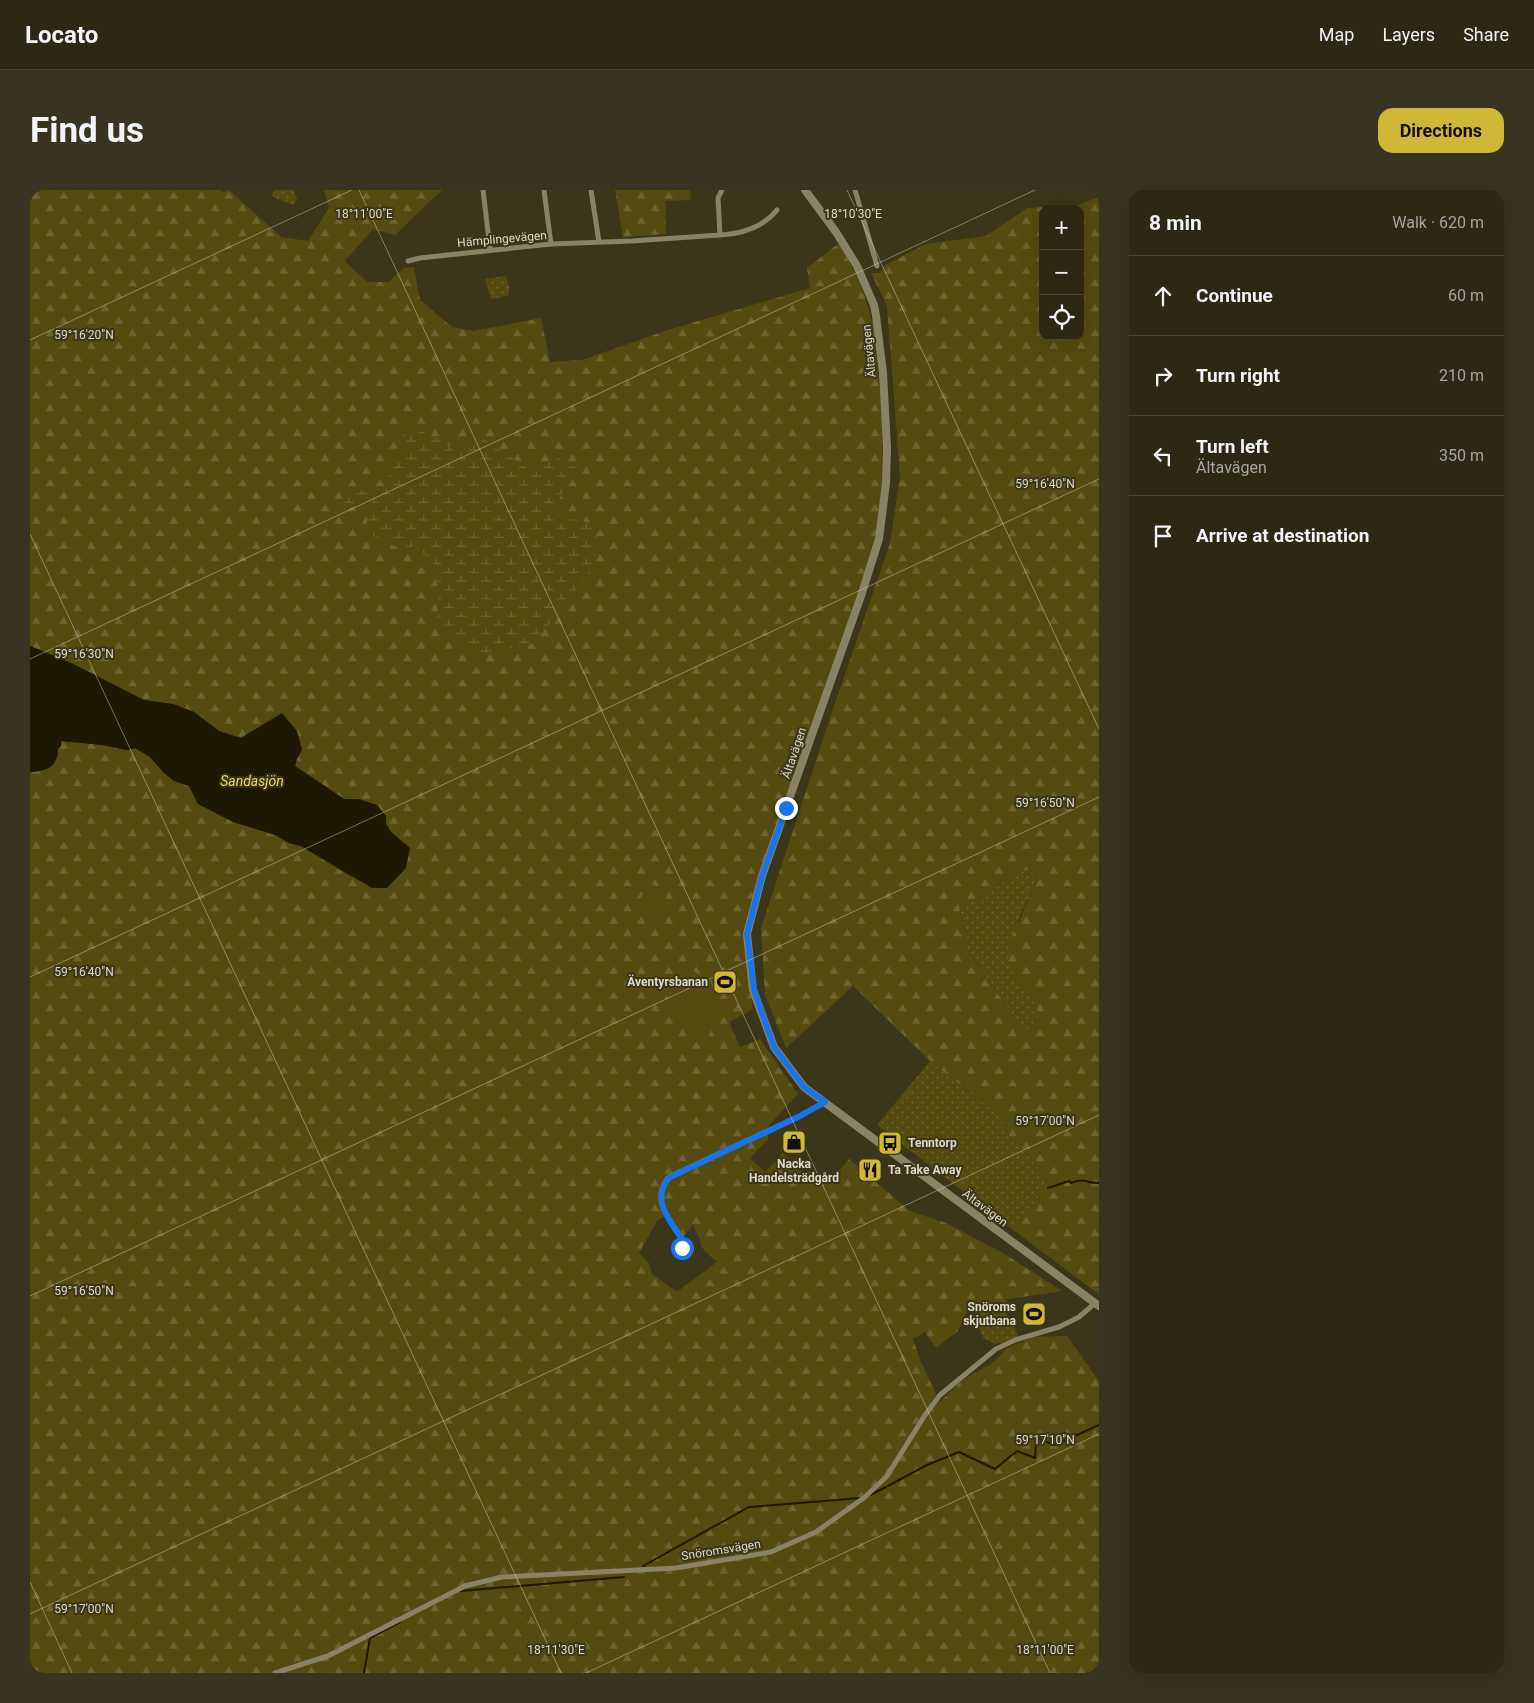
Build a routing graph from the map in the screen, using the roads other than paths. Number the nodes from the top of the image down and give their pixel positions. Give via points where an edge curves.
1 (483, 190) edge
2 (544, 190) edge
3 (590, 190) edge
4 (722, 190) edge
5 (805, 190) edge
6 (855, 190) edge
7 (777, 210) dead end
8 (720, 235) junction
9 (598, 242) junction
10 (551, 244) junction
11 (490, 249) junction
12 (408, 261) dead end
13 (877, 266) dead end
14 (825, 1102) junction
15 (682, 1248) dead end
16 (1097, 1305) edge
17 (275, 1673) edge

1 - 11 street
2 - 10 street
3 - 9 street
4 - 8 street via 718,198
5 - 14 main road, Ältavägen via 853,259 874,305 888,448 878,539 762,876 747,934 754,990 774,1047 804,1087
6 - 13 street
7 - 8 street, Hämplingevägen via 753,228 739,234
8 - 9 street, Hämplingevägen
9 - 10 street, Hämplingevägen
10 - 11 street, Hämplingevägen
11 - 12 street, Hämplingevägen
14 - 15 street via 670,1177 664,1183 660,1202 684,1242
14 - 16 main road, Ältavägen
16 - 17 street, Snöromsvägen via 1059,1327 996,1349 940,1395 887,1476 865,1497 816,1532 771,1552 676,1568 502,1577 465,1586 328,1656

